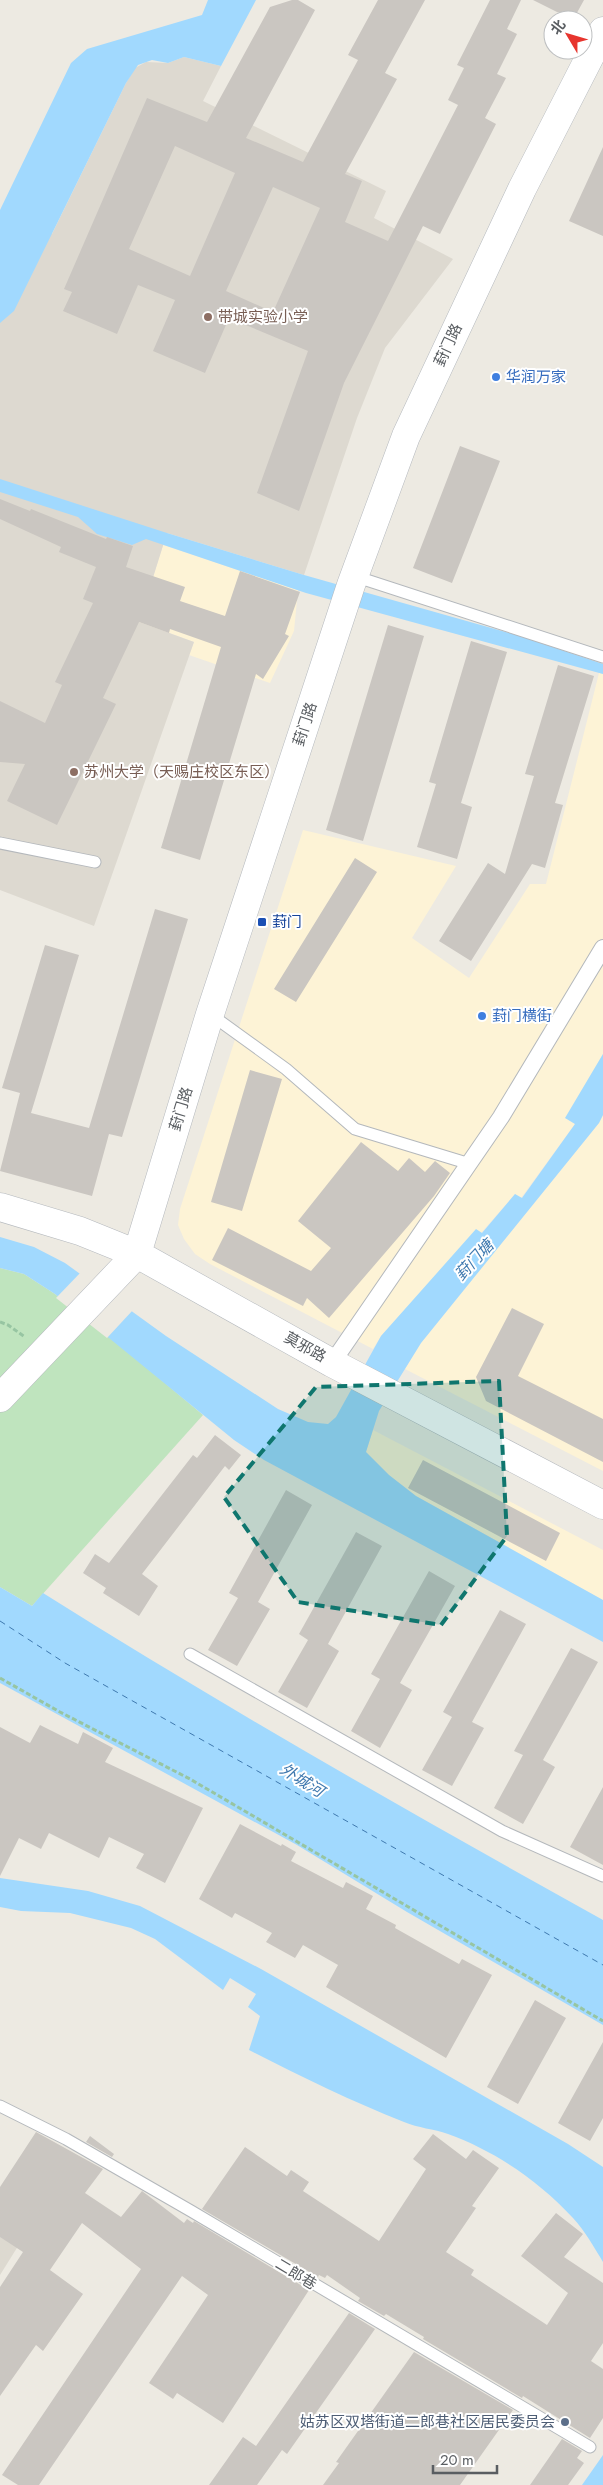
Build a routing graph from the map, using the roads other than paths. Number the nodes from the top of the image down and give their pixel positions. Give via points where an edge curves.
1 (603, 31) edge
2 (352, 580) junction
3 (603, 657) edge
4 (0, 843) edge
5 (95, 862) dead end
6 (603, 948) edge
7 (210, 1014) junction
8 (470, 1164) junction
9 (0, 1207) edge
10 (137, 1254) junction
11 (340, 1367) junction
12 (0, 1398) edge
13 (603, 1504) edge
14 (190, 1654) dead end
15 (603, 1876) edge
16 (0, 2106) edge
17 (590, 2448) dead end

1 - 2 main road, 葑门路 via 522,189 420,404
2 - 3 lane
2 - 7 main road, 葑门路
4 - 5 lane
6 - 8 street
7 - 8 lane via 286,1070 355,1129
7 - 10 main road, 葑门路
8 - 11 street
9 - 10 main road, 莫邪路 via 80,1231
10 - 11 main road, 莫邪路
10 - 12 main road, 葑门路
11 - 13 main road, 莫邪路
14 - 15 lane via 502,1831
16 - 17 lane, 二郎巷 via 66,2139 182,2206

